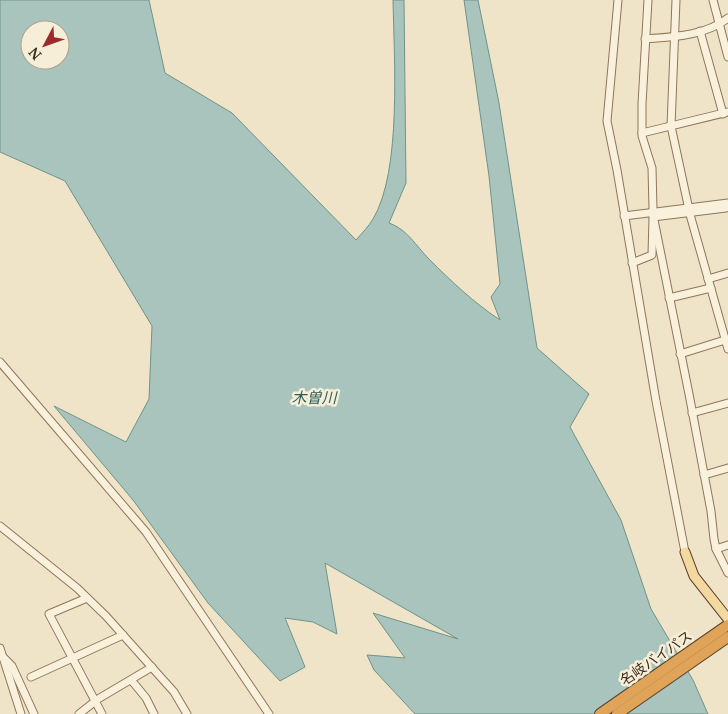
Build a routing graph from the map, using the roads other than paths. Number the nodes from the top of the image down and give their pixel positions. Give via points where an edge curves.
1 (618, 0) edge
2 (648, 0) edge
3 (676, 0) edge
4 (713, 0) edge
5 (728, 18) edge
6 (719, 25) junction
7 (700, 31) junction
8 (675, 37) junction
9 (645, 39) junction
10 (728, 56) edge
11 (726, 113) edge
12 (671, 126) junction
13 (642, 133) junction
14 (728, 203) edge
15 (689, 208) junction
16 (653, 214) junction
17 (624, 216) junction
18 (632, 262) junction
19 (728, 273) edge
20 (708, 279) junction
21 (710, 288) junction
22 (669, 298) junction
23 (727, 339) edge
24 (728, 349) edge
25 (680, 354) junction
26 (0, 362) edge
27 (728, 403) edge
28 (692, 413) junction
29 (728, 468) edge
30 (704, 475) junction
31 (0, 526) edge
32 (728, 545) edge
33 (716, 549) junction
34 (685, 552) joint
35 (728, 573) edge
36 (88, 598) junction
37 (728, 619) edge
38 (728, 625) edge
39 (123, 635) junction
40 (728, 637) edge
41 (0, 648) edge
42 (3, 658) junction
43 (72, 659) junction
44 (152, 667) junction
45 (31, 677) dead end
46 (132, 681) junction
47 (95, 702) junction
48 (21, 714) edge
49 (34, 714) edge
50 (79, 714) edge
51 (102, 714) edge
52 (154, 714) edge
53 (187, 714) edge
54 (269, 714) edge
55 (600, 714) edge
56 (617, 714) edge

1 - 17 street via 607,121
2 - 9 street
3 - 8 street
4 - 6 street
5 - 6 street
6 - 7 street
6 - 10 street
7 - 8 street
7 - 11 street
8 - 9 street
8 - 12 street
9 - 13 street
11 - 12 street
12 - 13 street
12 - 15 street
13 - 16 street via 652,168
14 - 15 street via 723,201
14 - 15 street via 726,208
14 - 17 street
15 - 16 street
15 - 20 street
16 - 18 street via 652,256
16 - 22 street
17 - 18 street
18 - 34 street
19 - 20 street
20 - 21 street
21 - 22 street
21 - 23 street
22 - 25 street
23 - 24 street
23 - 25 street
25 - 28 street
26 - 54 street via 146,532
27 - 28 street
28 - 30 street
29 - 30 street
30 - 33 street
31 - 36 street
32 - 33 street
33 - 35 street
34 - 37 main road via 694,576
36 - 39 street
36 - 43 street via 49,614
38 - 55 highway, 名岐バイパス
39 - 43 street
39 - 44 street
40 - 56 highway, 名岐バイパス
41 - 42 street
42 - 48 street
42 - 49 street via 12,666
43 - 45 street
43 - 47 street
44 - 46 street
44 - 53 street via 174,692
46 - 47 street
46 - 52 street
47 - 50 street
47 - 51 street

